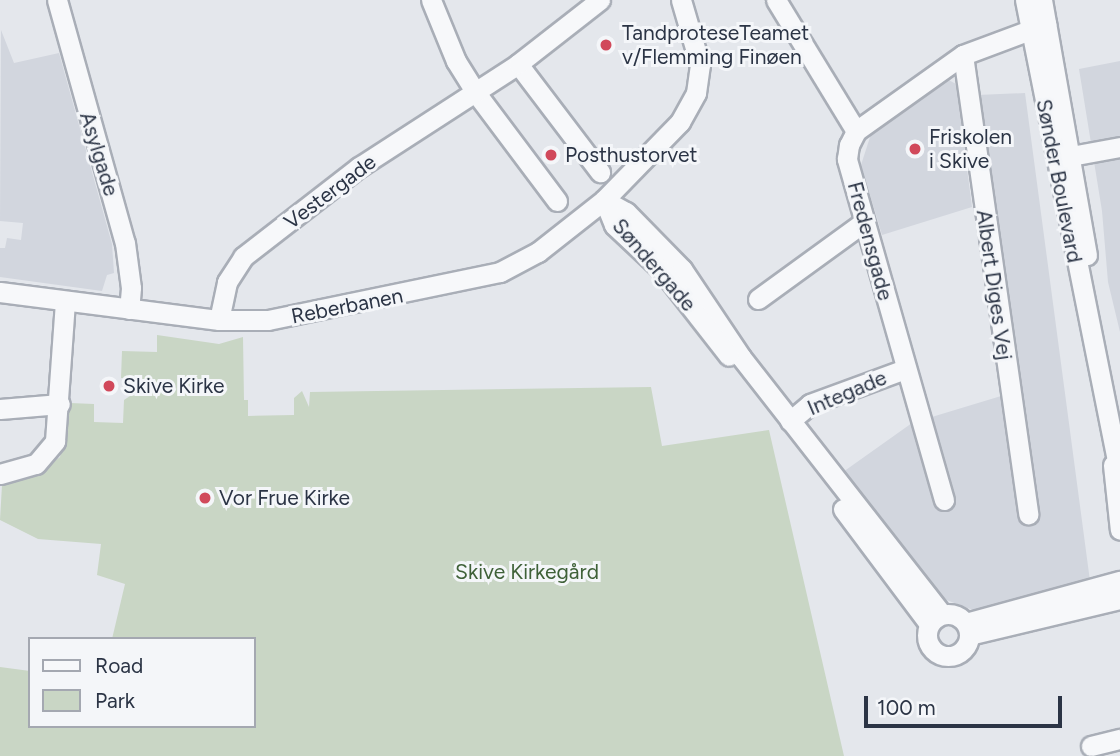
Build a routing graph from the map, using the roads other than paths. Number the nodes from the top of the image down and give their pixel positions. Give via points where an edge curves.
1 (57, 0) edge
2 (430, 0) edge
3 (600, 0) edge
4 (681, 0) edge
5 (776, 0) edge
6 (1025, 0) edge
7 (1042, 0) edge
8 (1038, 27) junction
9 (963, 55) junction
10 (518, 64) junction
11 (476, 93) junction
12 (856, 131) junction
13 (1120, 147) edge
14 (1063, 158) junction
15 (600, 172) dead end
16 (604, 200) junction
17 (557, 201) dead end
18 (864, 222) junction
19 (0, 292) edge
20 (758, 299) dead end
21 (65, 303) junction
22 (129, 309) junction
23 (219, 320) junction
24 (905, 369) junction
25 (60, 404) junction
26 (0, 409) edge
27 (1108, 419) junction
28 (790, 421) junction
29 (0, 474) edge
30 (1120, 477) edge
31 (944, 500) dead end
32 (1028, 514) dead end
33 (1120, 530) edge
34 (1120, 581) edge
35 (1120, 599) edge
36 (935, 619) junction
37 (968, 629) junction
38 (1120, 739) edge
39 (1091, 746) dead end

1 - 22 street, Asylgade via 125,243
2 - 11 street via 456,61
3 - 10 street, Vestergade
4 - 16 street, Reberbanen via 700,59 696,93 680,122
5 - 12 street
6 - 8 street, Sønder Boulevard
7 - 8 street, Sønder Boulevard
8 - 9 street
8 - 14 street, Sønder Boulevard
9 - 12 street
9 - 32 street, Albert Diges Vej
10 - 11 street, Vestergade
10 - 15 street
11 - 17 street
11 - 23 street, Vestergade via 359,167 243,257 227,282
12 - 18 street, Fredensgade via 847,159
13 - 14 street
14 - 27 street, Sønder Boulevard
16 - 23 street, Reberbanen via 538,252 493,275 306,315
16 - 28 street, Søndergade via 626,212 673,259
16 - 36 street, Søndergade via 614,225 685,299
18 - 20 street
18 - 24 street, Fredensgade
19 - 21 street, Reberbanen
21 - 22 street, Reberbanen
21 - 25 street
22 - 23 street, Reberbanen
24 - 28 street, Integade via 810,404
24 - 31 street, Fredensgade
25 - 26 street
25 - 29 street via 56,439 49,452 36,464
27 - 30 street, Sønder Boulevard
27 - 33 street, Sønder Boulevard
28 - 36 street, Søndergade
34 - 37 street
35 - 37 street
36 - 37 street via 955,615
36 - 37 street via 928,645 945,656 962,651
38 - 39 street

